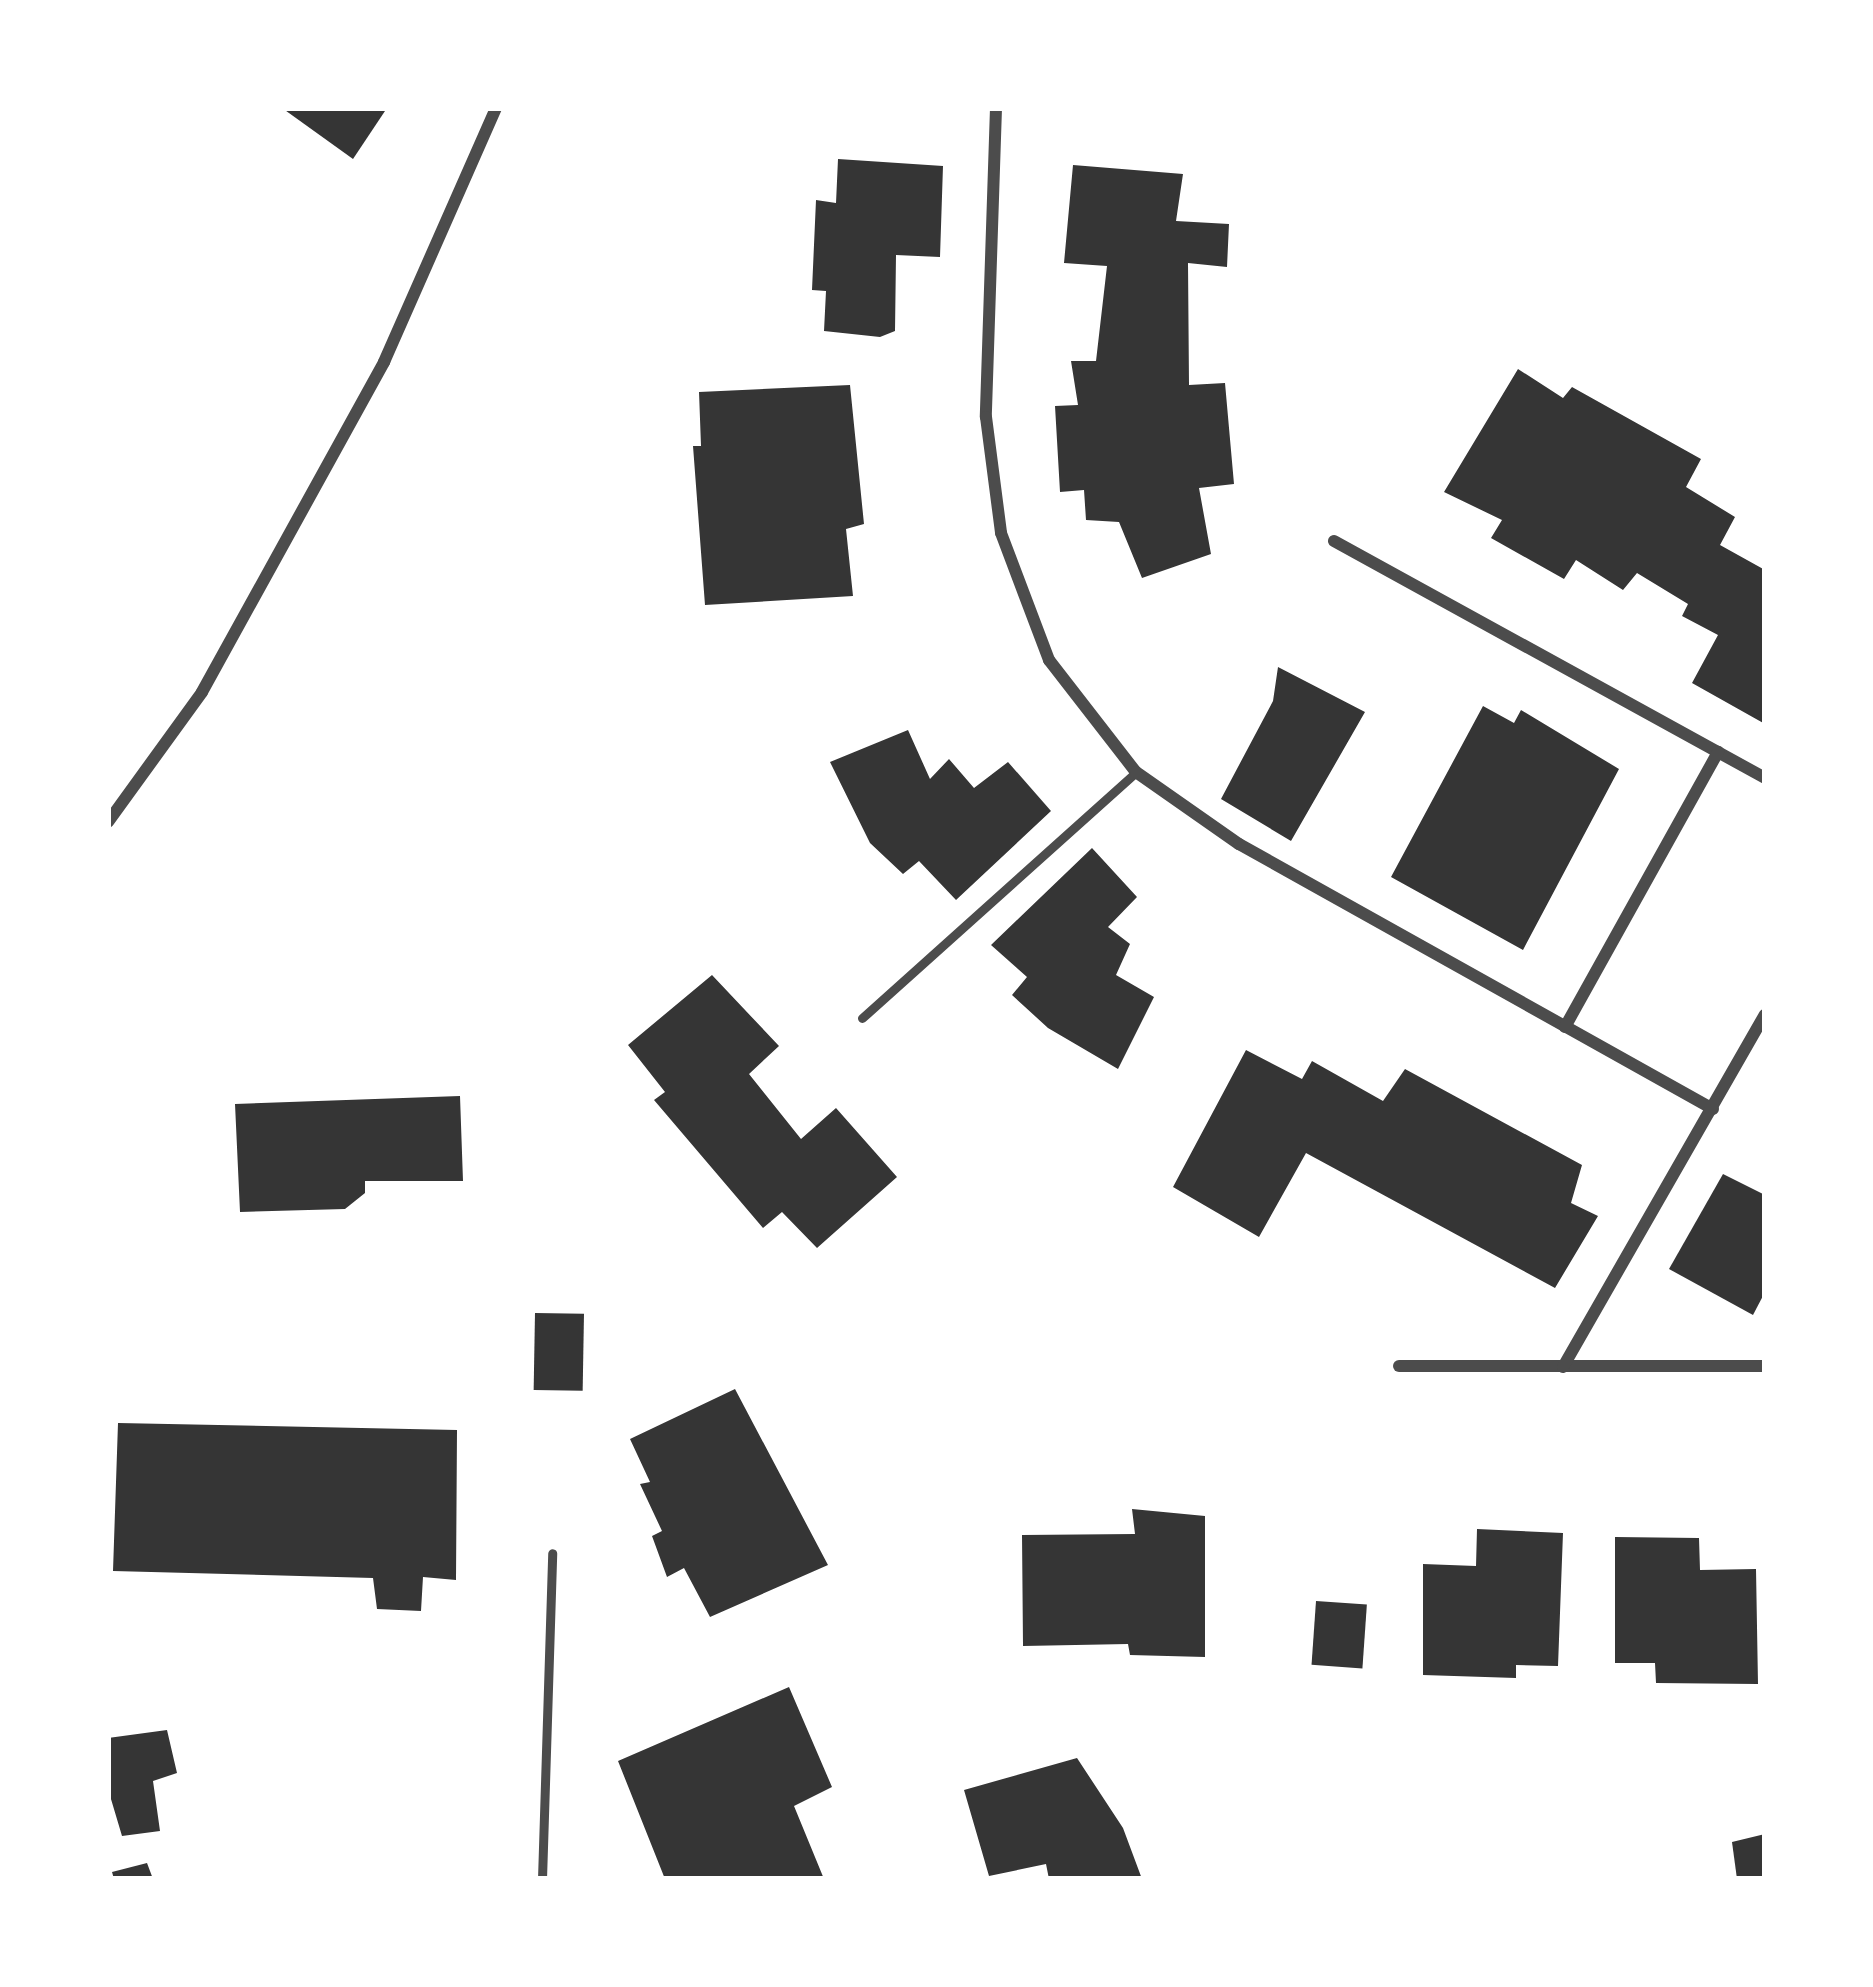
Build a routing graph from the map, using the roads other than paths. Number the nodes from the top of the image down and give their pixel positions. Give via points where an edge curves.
1 (496, 108) edge
2 (996, 108) edge
3 (1334, 541) dead end
4 (1718, 752) junction
5 (1136, 772) junction
6 (1765, 778) edge
7 (108, 822) edge
8 (1765, 1015) edge
9 (862, 1018) dead end
10 (1565, 1027) junction
11 (1713, 1109) junction
12 (1399, 1366) dead end
13 (1765, 1366) edge
14 (1564, 1367) junction
15 (552, 1553) dead end
16 (542, 1879) edge

1 - 7 street via 384,362 202,692
2 - 5 street via 986,417 1001,533 1048,660
3 - 4 street
4 - 6 street
4 - 10 street
5 - 9 lane
5 - 10 street via 1239,844
8 - 11 street
10 - 11 street
11 - 14 street
12 - 14 street
13 - 14 street
15 - 16 lane

